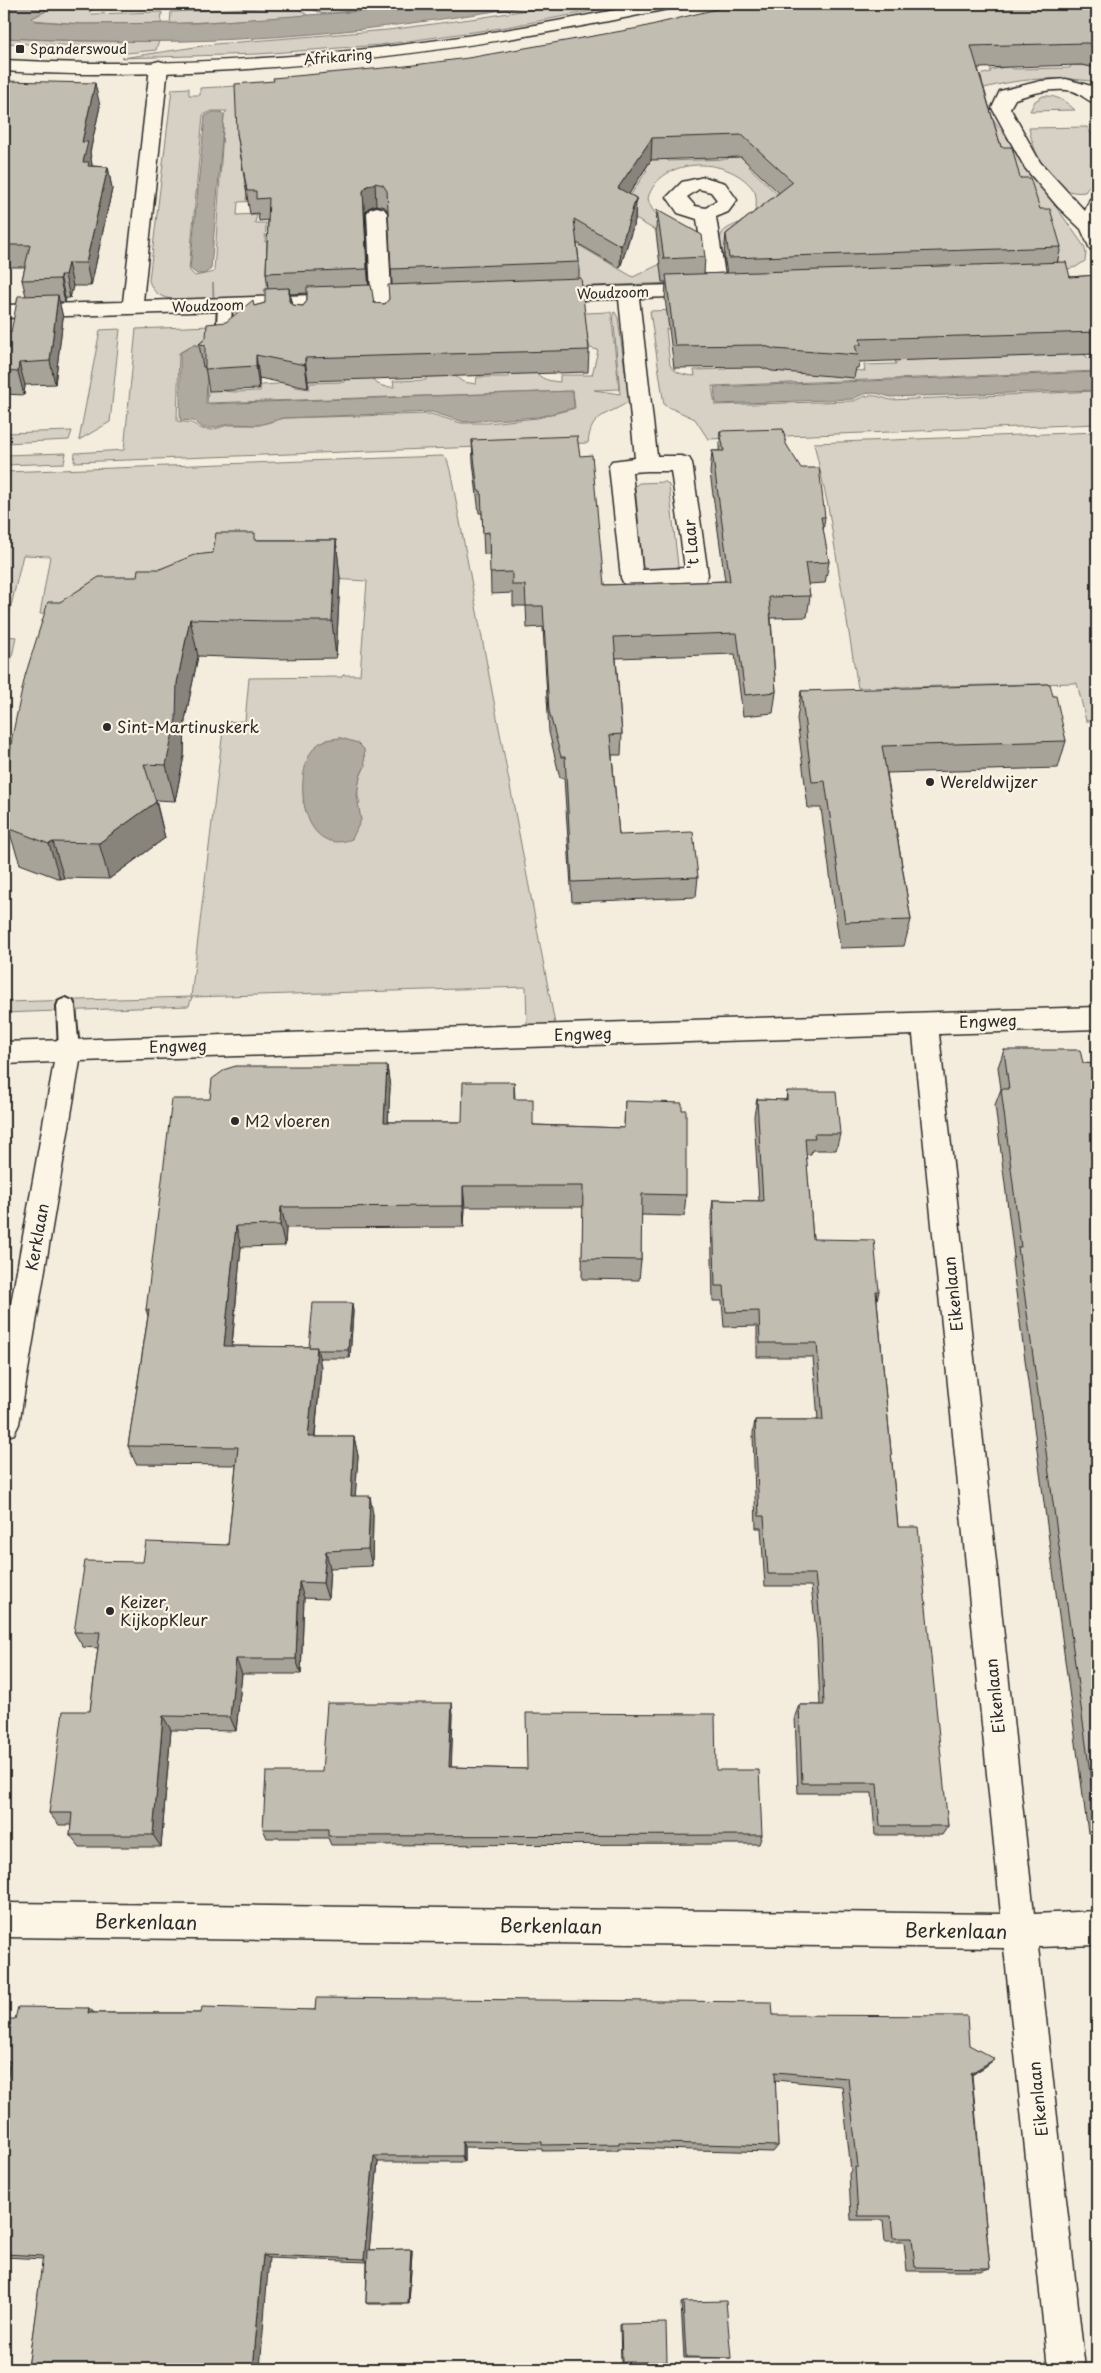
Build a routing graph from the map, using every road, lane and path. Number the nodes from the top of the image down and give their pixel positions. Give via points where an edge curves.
1 (668, 4) edge
2 (4, 66) edge
3 (159, 67) junction
4 (1097, 98) edge
5 (1097, 203) edge
6 (377, 213) dead end
7 (706, 214) dead end
8 (1094, 236) edge
9 (628, 292) junction
10 (529, 295) edge
11 (450, 298) edge
12 (225, 305) junction
13 (381, 307) junction
14 (132, 309) junction
15 (4, 312) edge
16 (224, 326) edge
17 (647, 464) junction
18 (66, 1006) dead end
19 (1097, 1018) edge
20 (925, 1023) junction
21 (69, 1050) junction
22 (4, 1053) edge
23 (4, 1424) edge
24 (4, 1920) edge
25 (1097, 1928) edge
26 (1019, 1931) junction
27 (1068, 2369) edge

1 - 3 street, Afrikaring via 427,48 296,60
2 - 3 street, Afrikaring
3 - 14 street
4 - 8 street via 1092,92 1048,84 1007,95 1001,108 1032,164
5 - 8 street
6 - 13 street
7 - 9 street, Woudzoom via 726,289
9 - 10 street, Woudzoom
9 - 17 street
11 - 13 street, Woudzoom
12 - 13 street, Woudzoom via 302,310
12 - 14 street, Woudzoom
12 - 16 lane
14 - 15 street, Woudzoom
17 - 17 street, 't Laar via 620,466 632,578 697,575 681,464
18 - 21 lane
19 - 20 street, Engweg
20 - 21 street, Engweg
20 - 26 street, Eikenlaan
21 - 22 street, Engweg
21 - 23 street, Kerklaan
24 - 26 street, Berkenlaan
25 - 26 street, Berkenlaan
26 - 27 street, Eikenlaan

